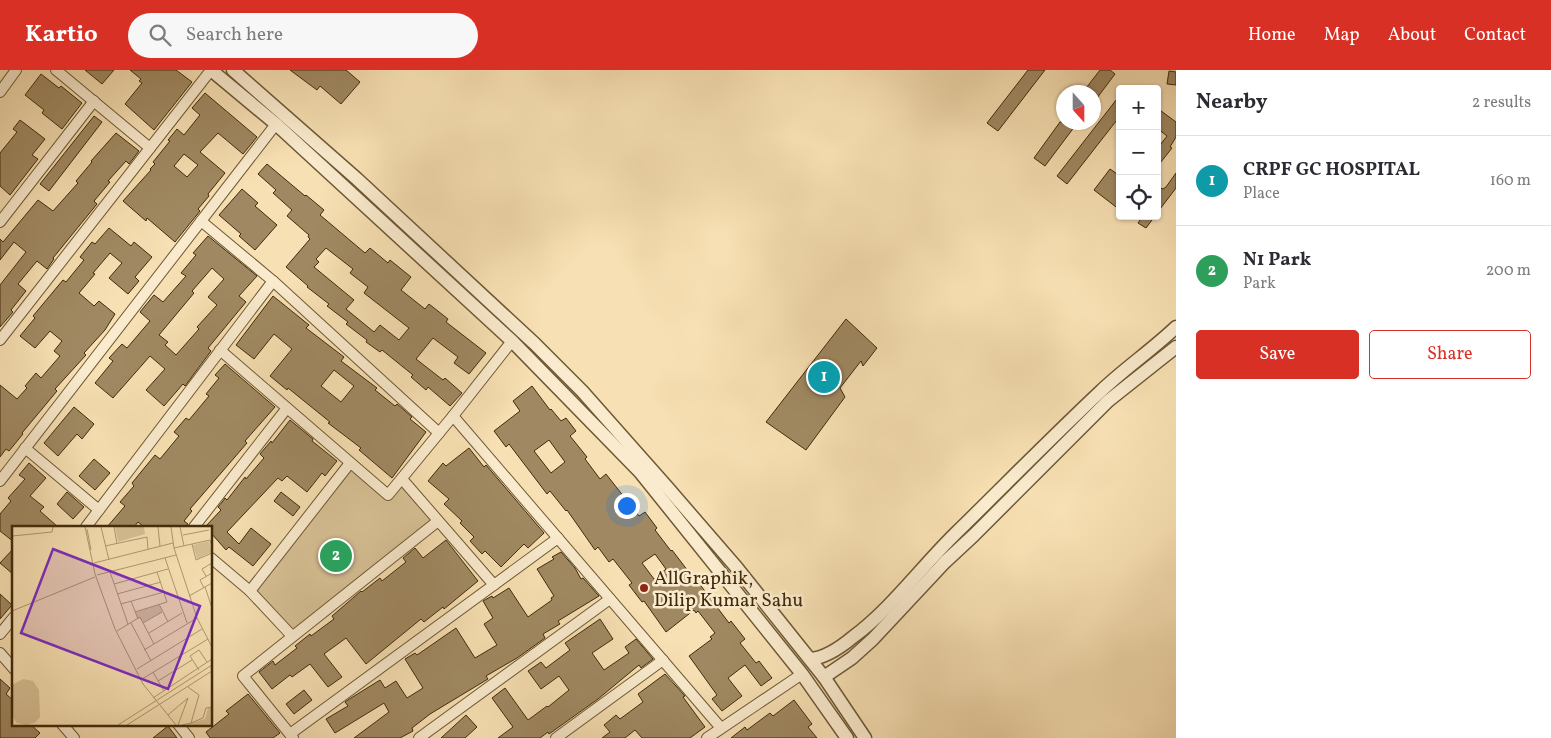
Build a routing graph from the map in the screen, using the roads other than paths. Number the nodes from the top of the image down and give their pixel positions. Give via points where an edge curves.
1 (16, 70) edge
2 (56, 70) edge
3 (211, 70) edge
4 (233, 70) edge
5 (0, 92) edge
6 (94, 101) junction
7 (276, 124) junction
8 (150, 148) junction
9 (332, 157) junction
10 (322, 166) junction
11 (201, 221) junction
12 (0, 222) edge
13 (273, 280) junction
14 (1176, 327) edge
15 (0, 340) edge
16 (512, 341) junction
17 (1176, 347) edge
18 (220, 350) junction
19 (288, 408) junction
20 (453, 416) junction
21 (439, 433) junction
22 (25, 448) junction
23 (350, 463) junction
24 (402, 479) junction
25 (0, 481) edge
26 (99, 510) junction
27 (438, 521) junction
28 (87, 526) edge
29 (195, 526) edge
30 (558, 538) junction
31 (212, 559) edge
32 (494, 585) junction
33 (250, 592) junction
34 (610, 599) junction
35 (774, 614) junction
36 (12, 620) edge
37 (762, 623) junction
38 (0, 634) edge
39 (292, 636) junction
40 (0, 653) edge
41 (663, 660) junction
42 (810, 660) junction
43 (12, 667) edge
44 (802, 674) junction
45 (824, 677) junction
46 (64, 726) edge
47 (180, 726) edge
48 (721, 728) junction
49 (292, 736) edge
50 (74, 738) edge
51 (189, 738) edge
52 (419, 738) edge
53 (556, 738) edge
54 (707, 738) edge
55 (847, 738) edge
56 (865, 738) edge

1 - 5 street
2 - 6 street
3 - 7 street
3 - 8 street
4 - 9 street
6 - 8 street
6 - 12 street
7 - 10 street
7 - 11 street
8 - 15 street
9 - 10 street
9 - 35 street via 582,391 674,494
10 - 16 street
11 - 13 street
11 - 22 street
13 - 18 street
13 - 21 street
14 - 42 street via 1082,409 947,541 872,621 828,654
16 - 20 street
16 - 37 street via 640,472
17 - 45 street via 1108,401 945,562 873,639
18 - 19 street
18 - 26 street
19 - 23 street
19 - 29 street
20 - 21 street
20 - 30 street
21 - 24 street
22 - 25 street
22 - 26 street
23 - 24 street via 388,496
23 - 33 street
24 - 27 street
26 - 28 street
27 - 32 street
27 - 39 street
30 - 32 street
30 - 34 street
31 - 33 street
32 - 49 street
33 - 39 street
34 - 41 street
34 - 52 street
35 - 37 street
35 - 42 street
36 - 38 street
37 - 44 street
39 - 49 street via 243,676
40 - 43 street
41 - 48 street
41 - 53 street
42 - 45 street
44 - 48 street
44 - 55 street
45 - 56 street
46 - 50 street
47 - 51 street
48 - 54 street

